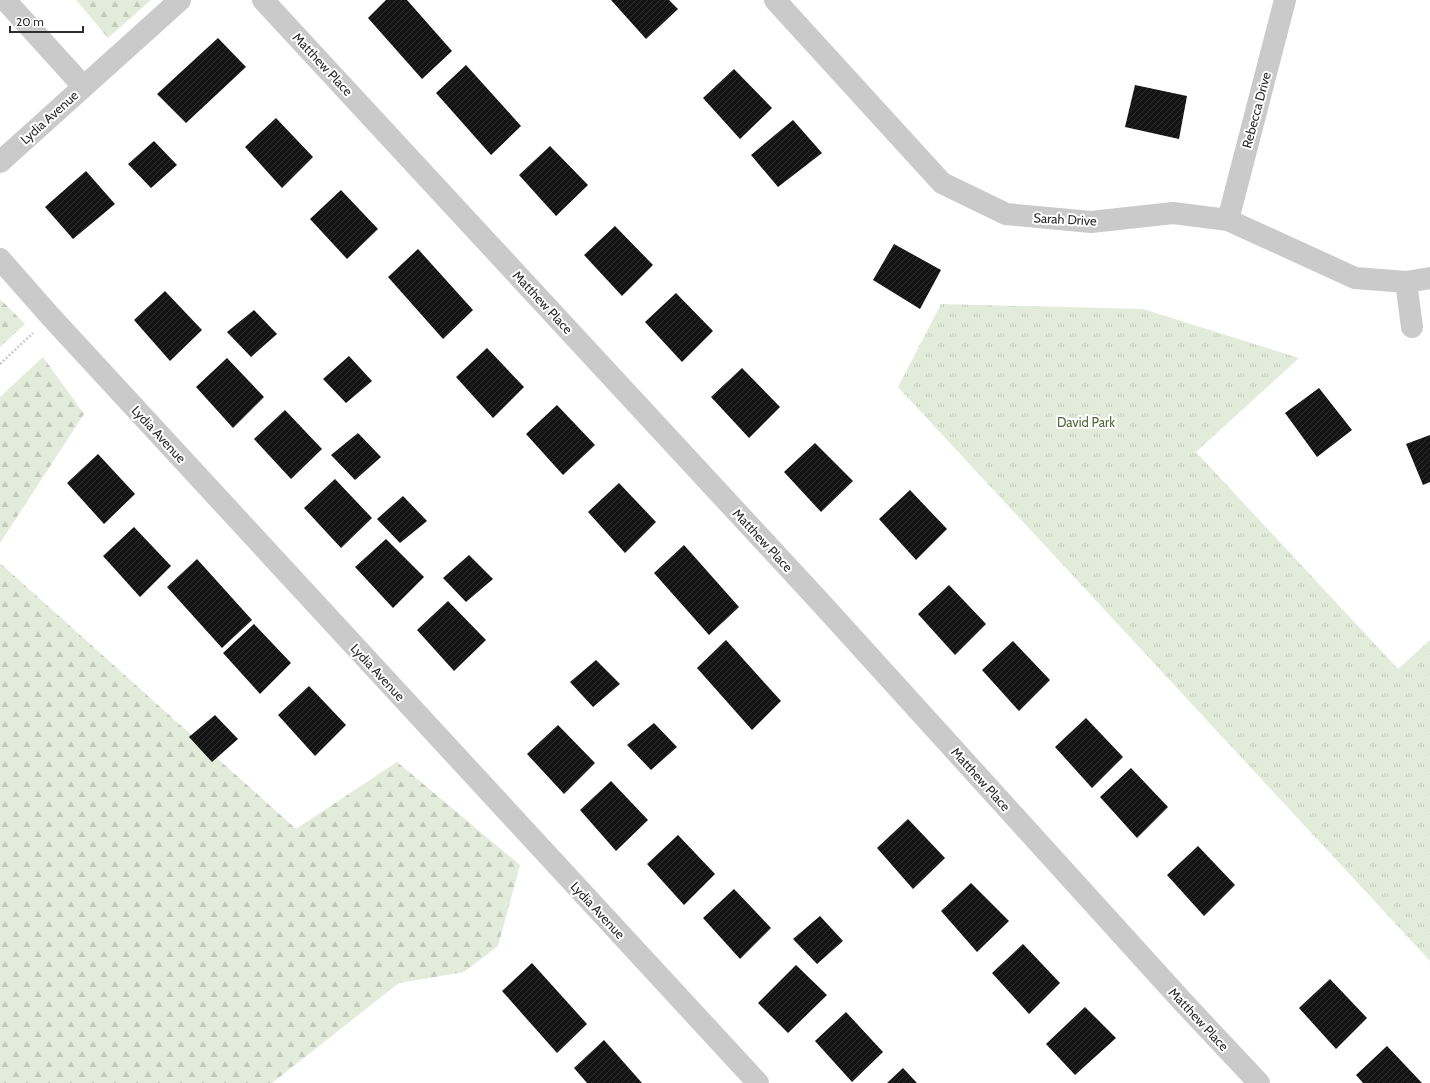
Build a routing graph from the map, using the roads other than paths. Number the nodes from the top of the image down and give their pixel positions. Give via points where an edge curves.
1 (5, 0) edge
2 (180, 0) edge
3 (263, 0) edge
4 (775, 0) edge
5 (1285, 0) edge
6 (83, 86) junction
7 (0, 162) edge
8 (1228, 220) junction
9 (0, 259) edge
10 (1430, 278) edge
11 (1406, 282) junction
12 (1412, 328) dead end
13 (758, 1083) edge
14 (1259, 1083) edge

1 - 6 street, Lydia Avenue
2 - 6 street
3 - 14 street, Matthew Place via 822,604
4 - 8 street, Sarah Drive via 942,183 1006,214 1090,222 1173,214
5 - 8 street, Rebecca Drive
6 - 7 street, Lydia Avenue
8 - 11 street, Sarah Drive via 1355,278
9 - 13 street, Lydia Avenue
10 - 11 street, Sarah Drive
11 - 12 street

